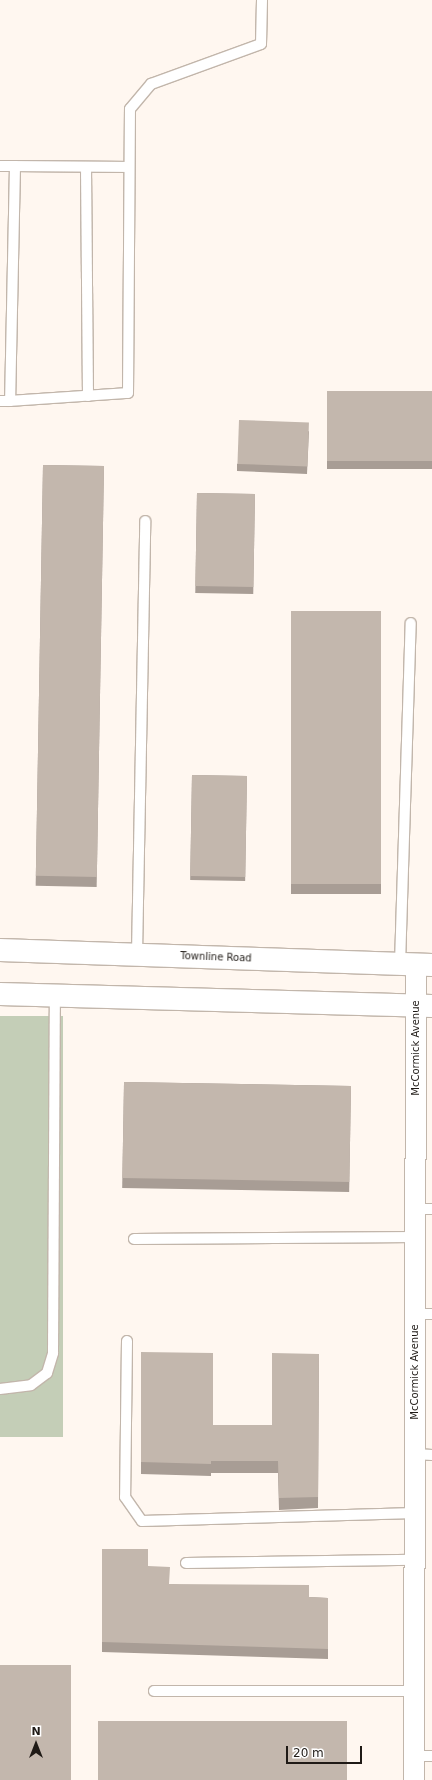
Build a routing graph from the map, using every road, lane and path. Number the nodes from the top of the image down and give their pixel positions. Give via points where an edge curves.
1 (262, 0) edge
2 (0, 166) edge
3 (15, 166) junction
4 (86, 167) junction
5 (128, 167) junction
6 (88, 396) junction
7 (5, 401) edge
8 (145, 521) dead end
9 (412, 623) dead end
10 (0, 950) edge
11 (137, 954) junction
12 (416, 965) edge
13 (0, 994) edge
14 (54, 994) junction
15 (424, 1006) edge
16 (424, 1209) edge
17 (415, 1237) junction
18 (134, 1239) dead end
19 (423, 1314) edge
20 (127, 1341) dead end
21 (0, 1389) edge
22 (423, 1454) edge
23 (415, 1513) junction
24 (415, 1560) junction
25 (186, 1563) dead end
26 (154, 1691) dead end
27 (414, 1691) junction
28 (423, 1756) edge
29 (414, 1780) edge

1 - 5 lane via 261,44 151,84 130,109
2 - 3 lane
3 - 4 lane
3 - 7 lane
4 - 5 lane
4 - 6 lane
5 - 6 lane via 128,394
6 - 7 lane
8 - 11 lane
9 - 12 lane
10 - 11 main road, Townline Road
11 - 12 main road, Townline Road
12 - 15 street, McCormick Avenue
13 - 14 main road
14 - 15 main road
14 - 21 lane via 53,1353 47,1373 31,1385
15 - 16 street, McCormick Avenue
16 - 17 street, McCormick Avenue
17 - 18 lane
17 - 19 street, McCormick Avenue
19 - 22 street, McCormick Avenue
20 - 23 lane via 125,1497 142,1521
22 - 23 street, McCormick Avenue
23 - 24 street, McCormick Avenue
24 - 25 lane
24 - 27 street, McCormick Avenue
26 - 27 lane
27 - 28 street, McCormick Avenue
28 - 29 street, McCormick Avenue

